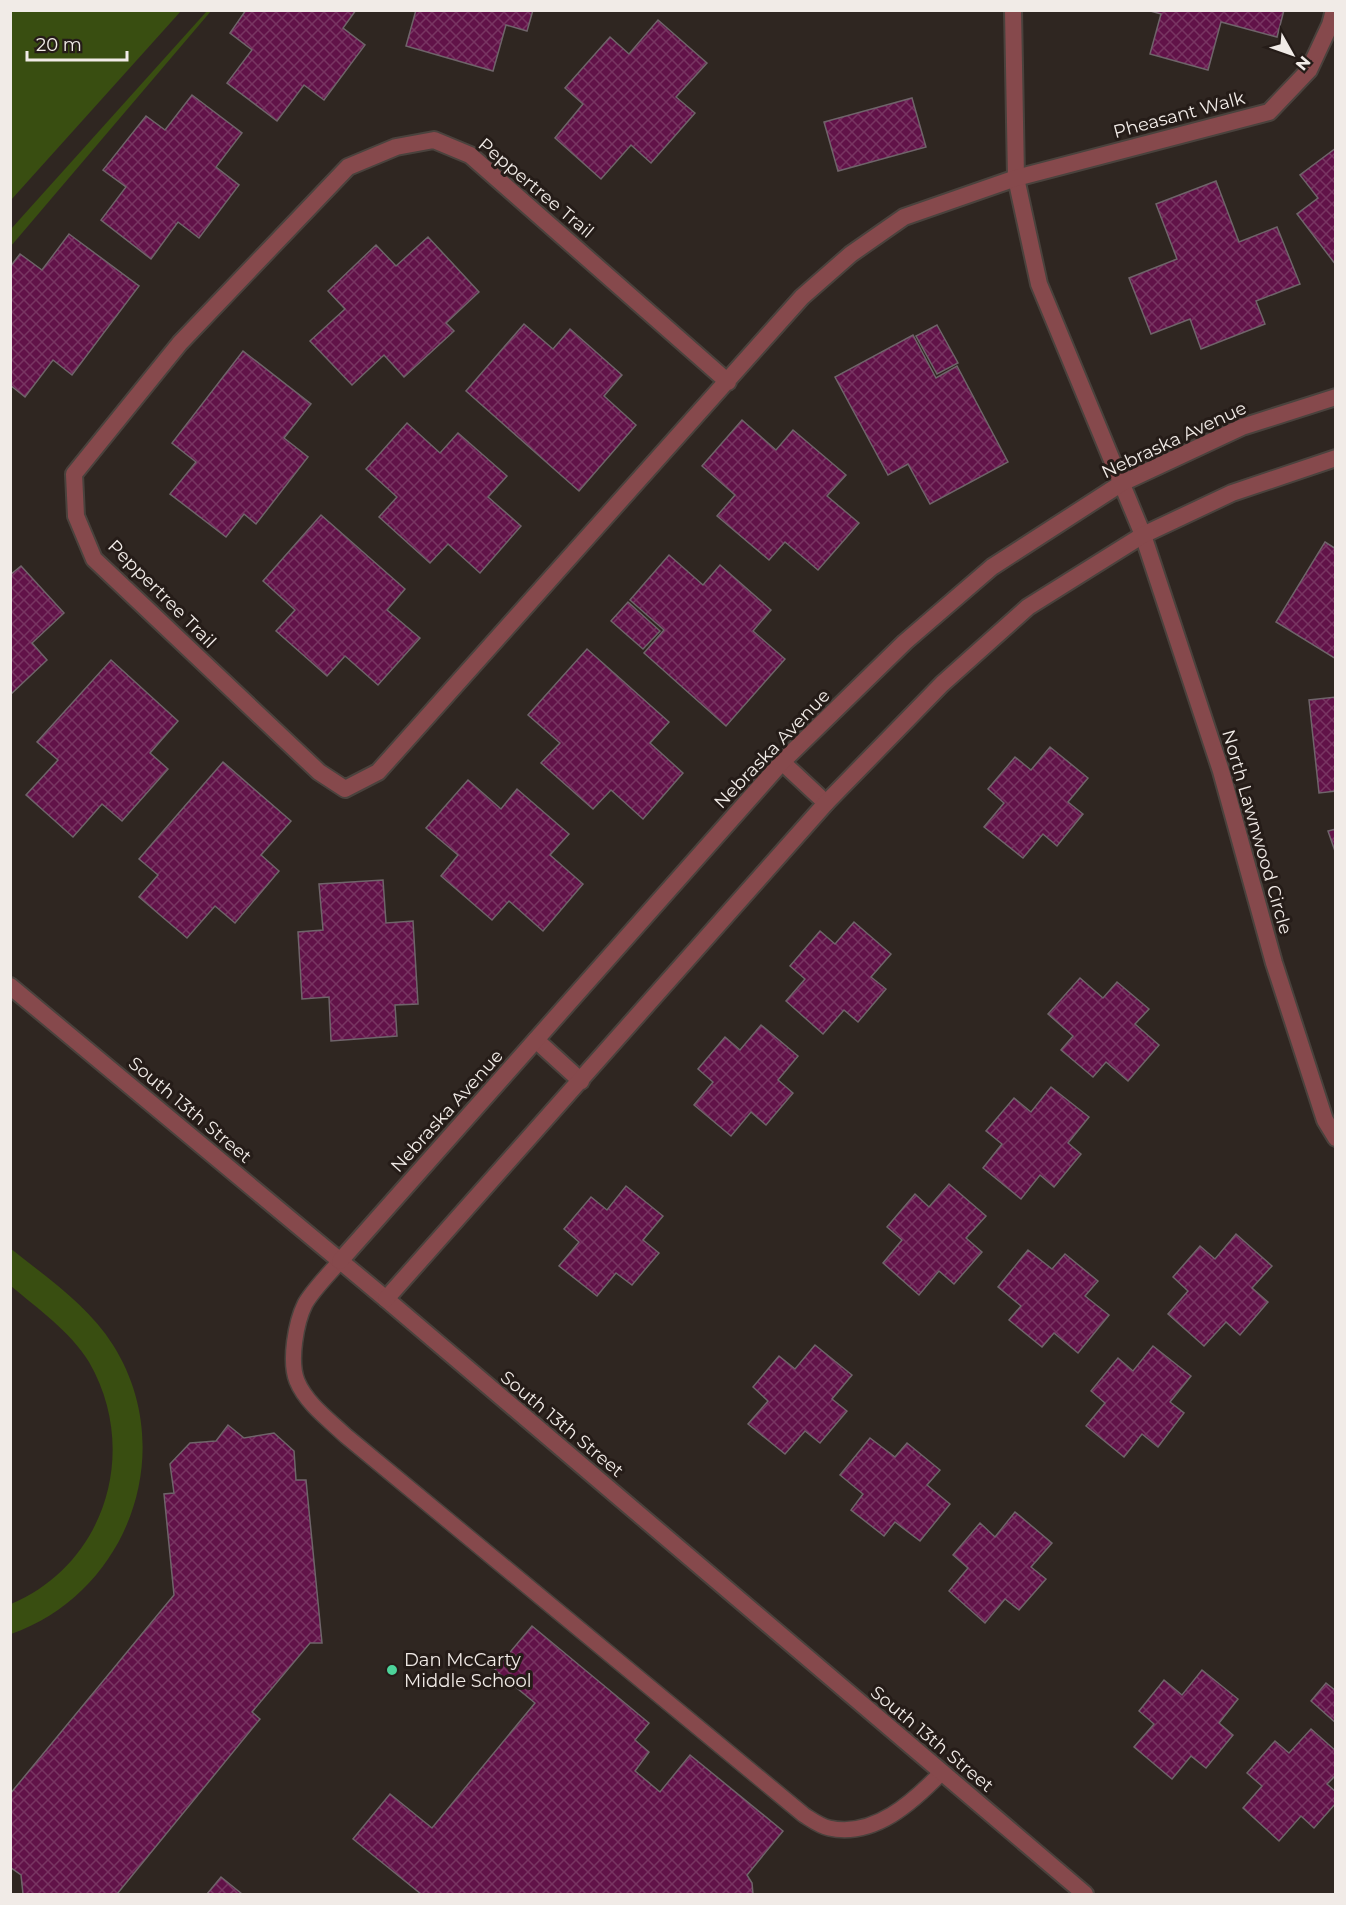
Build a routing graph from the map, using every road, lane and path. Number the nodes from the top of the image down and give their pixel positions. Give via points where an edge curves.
1 (1013, 10) edge
2 (1334, 10) edge
3 (1016, 178) junction
4 (728, 382) junction
5 (1335, 397) edge
6 (1335, 458) edge
7 (1122, 483) junction
8 (1143, 535) junction
9 (782, 762) junction
10 (826, 803) junction
11 (10, 986) edge
12 (536, 1040) junction
13 (581, 1081) junction
14 (1335, 1138) edge
15 (340, 1261) junction
16 (386, 1299) junction
17 (942, 1772) junction
18 (1085, 1894) edge

1 - 3 street, North Lawnwood Circle
2 - 3 street, Pheasant Walk via 1309,70 1269,112
3 - 4 street, Peppertree Trail via 904,217 851,254 802,297
3 - 7 street, North Lawnwood Circle via 1039,284
4 - 4 street, Peppertree Trail via 378,772 345,789 319,772 94,559 76,516 74,474 180,343 348,167 396,147 434,140 470,155
5 - 7 street, Nebraska Avenue via 1242,428
6 - 8 street via 1232,493
7 - 8 street, North Lawnwood Circle
7 - 9 street, Nebraska Avenue via 992,567 905,642
8 - 10 street via 1028,606 942,684
8 - 14 street, North Lawnwood Circle via 1221,771 1274,963 1325,1120
9 - 10 street
9 - 12 street, Nebraska Avenue
10 - 13 street
11 - 15 street, South 13th Street
12 - 13 street
12 - 15 street, Nebraska Avenue
13 - 16 street
15 - 16 street, South 13th Street
15 - 17 lane via 305,1303 295,1337 294,1362 296,1380 308,1398 346,1436 804,1815 826,1828 849,1831 886,1819
16 - 17 street, South 13th Street
17 - 18 street, South 13th Street

